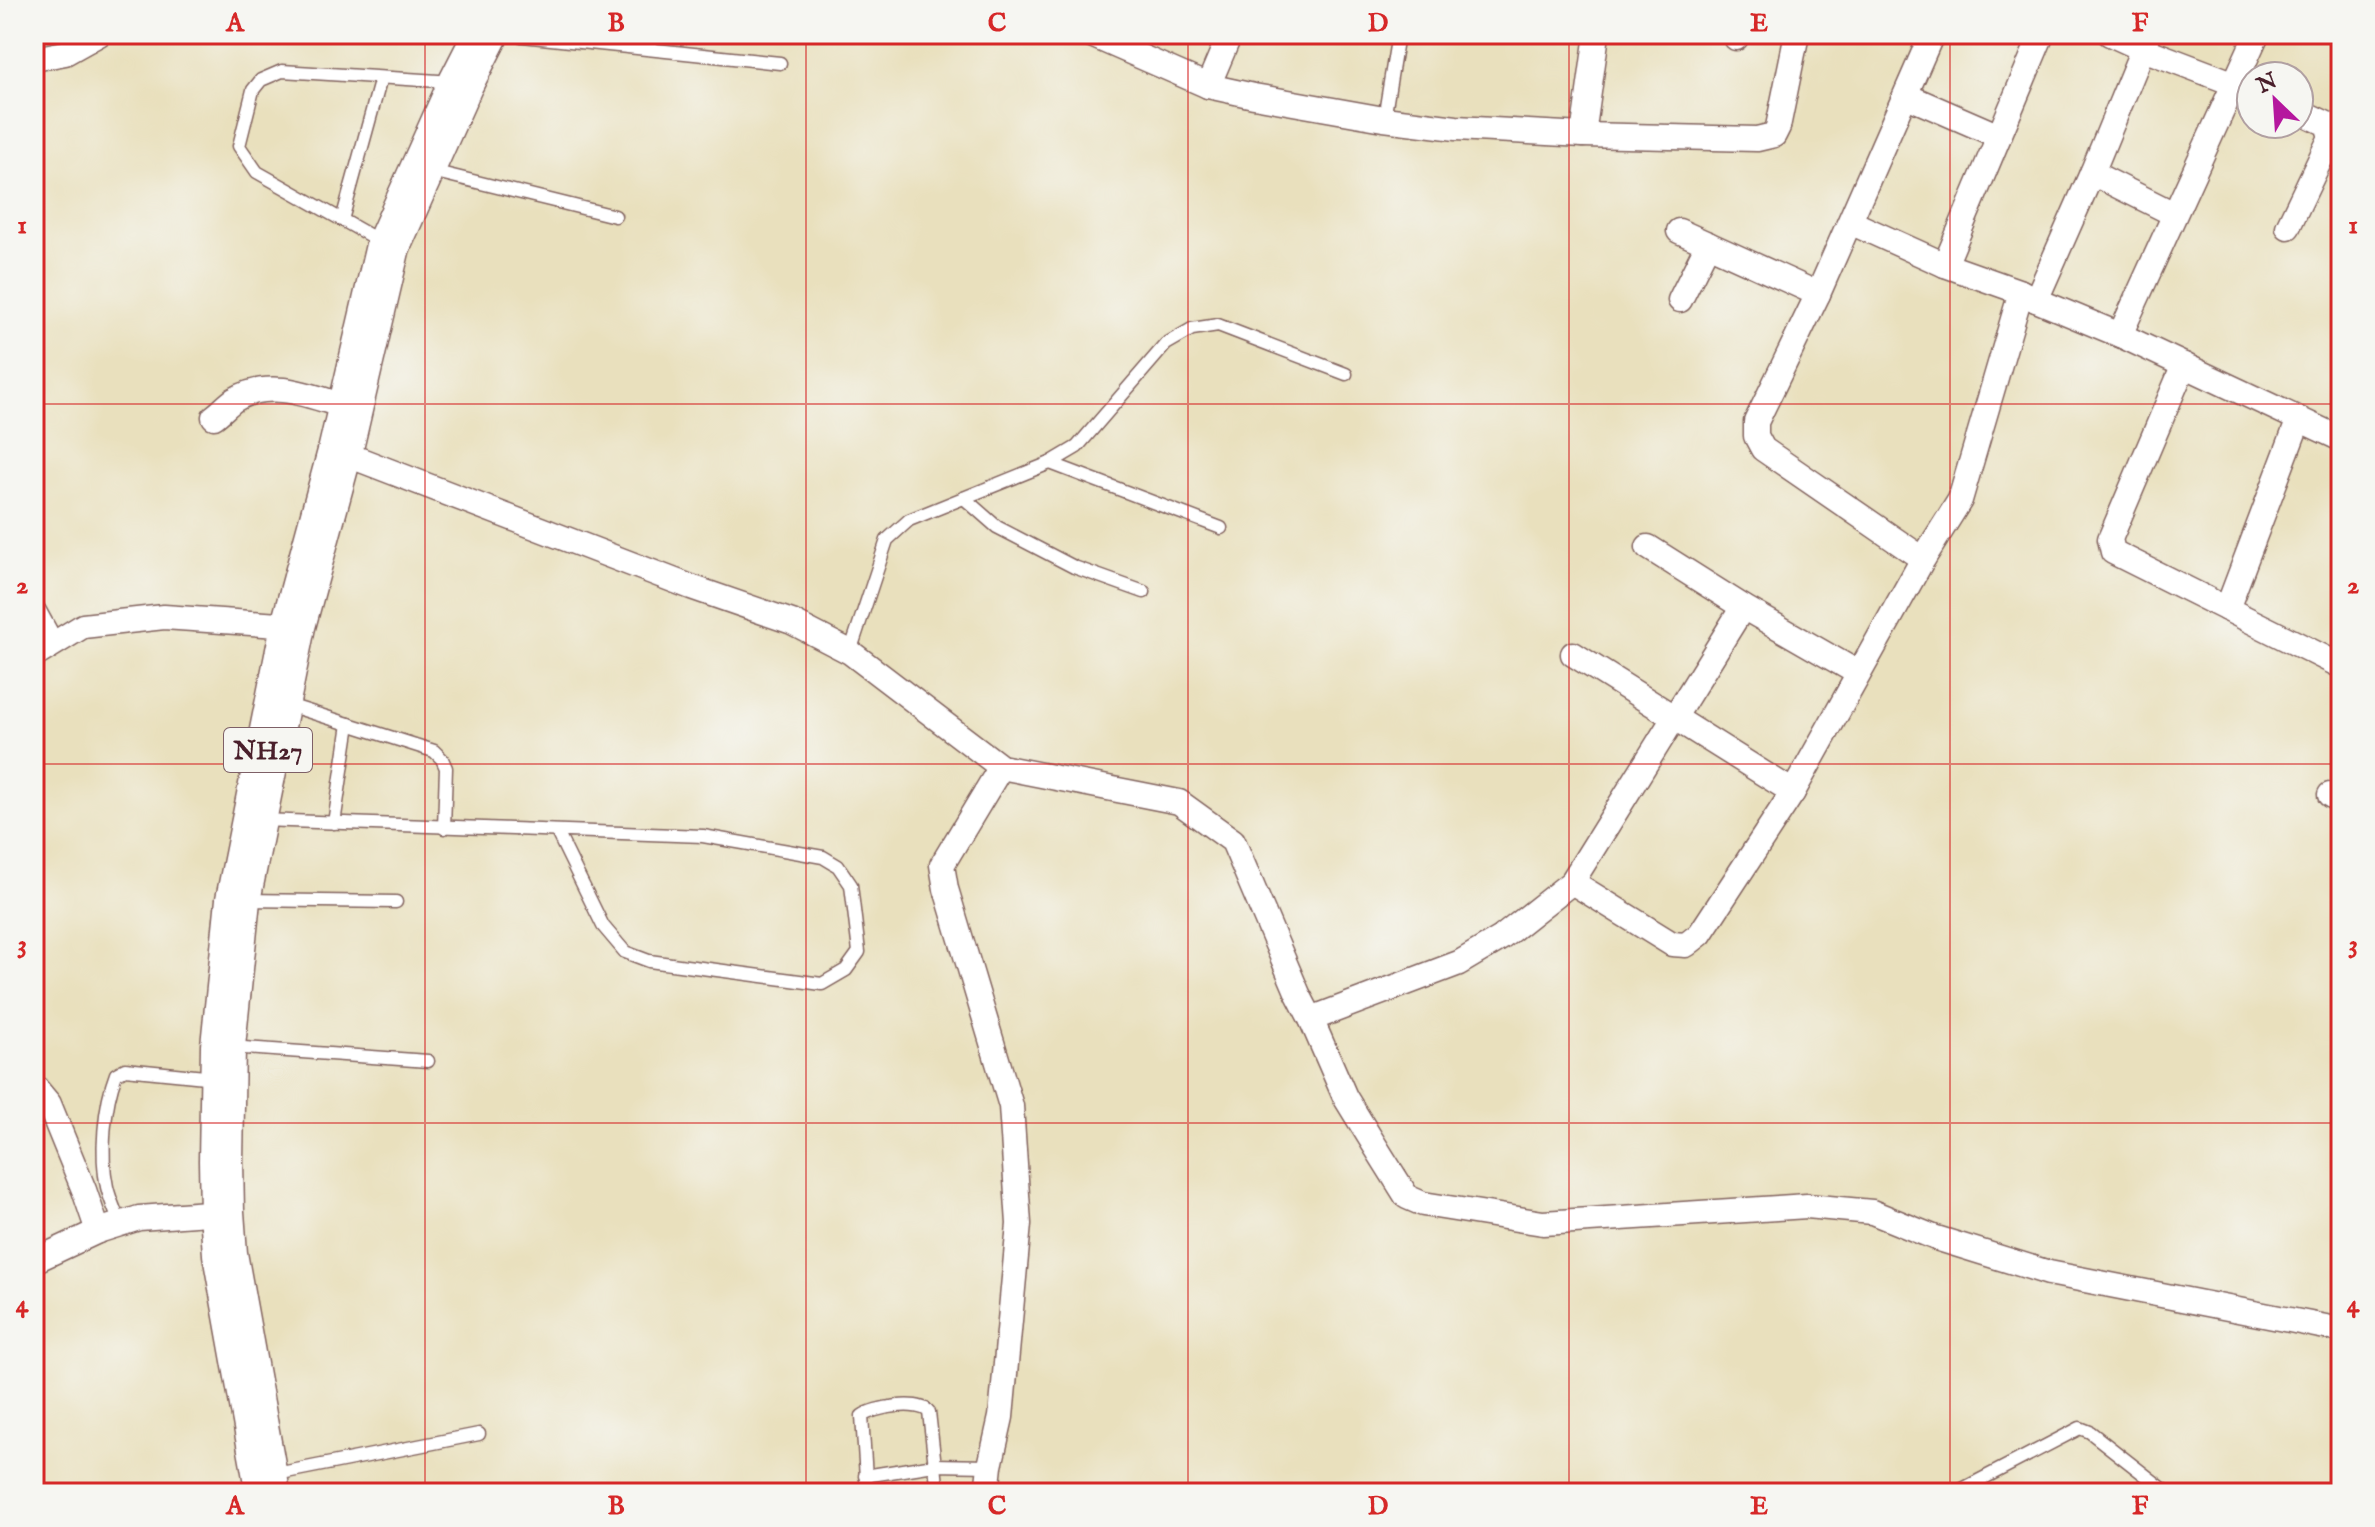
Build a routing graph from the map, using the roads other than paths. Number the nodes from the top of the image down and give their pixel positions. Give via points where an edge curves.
1 (99, 34) edge
2 (486, 34) edge
3 (503, 34) edge
4 (1089, 34) edge
5 (1230, 34) edge
6 (1398, 34) edge
7 (1597, 34) edge
8 (1797, 34) edge
9 (1932, 34) edge
10 (2042, 34) edge
11 (2110, 34) edge
12 (2257, 34) edge
13 (2146, 42) edge
14 (34, 59) edge
15 (2250, 60) edge
16 (780, 63) dead end
17 (381, 78) junction
18 (461, 83) junction
19 (2235, 83) edge
20 (1208, 86) junction
21 (1907, 96) junction
22 (2235, 99) edge
23 (2315, 118) edge
24 (1384, 119) junction
25 (1583, 135) junction
26 (1999, 136) junction
27 (423, 168) junction
28 (2092, 173) junction
29 (2174, 214) junction
30 (615, 216) dead end
31 (342, 220) junction
32 (1850, 222) junction
33 (2288, 227) dead end
34 (1679, 231) dead end
35 (1708, 244) junction
36 (388, 246) junction
37 (1945, 265) junction
38 (1818, 294) junction
39 (2028, 296) junction
40 (1680, 300) dead end
41 (2120, 335) junction
42 (2184, 365) junction
43 (1346, 374) dead end
44 (350, 408) junction
45 (214, 417) dead end
46 (2299, 419) junction
47 (2341, 439) edge
48 (340, 452) junction
49 (1050, 463) junction
50 (964, 498) junction
51 (1221, 528) dead end
52 (1648, 547) dead end
53 (1923, 559) junction
54 (1144, 592) dead end
55 (1743, 607) junction
56 (2227, 609) junction
57 (34, 612) edge
58 (293, 626) junction
59 (43, 650) edge
60 (850, 652) junction
61 (1573, 654) dead end
62 (2340, 661) edge
63 (1858, 673) junction
64 (278, 701) junction
65 (1674, 719) junction
66 (349, 724) junction
67 (1001, 767) junction
68 (1793, 792) junction
69 (254, 820) junction
70 (334, 823) junction
71 (444, 828) junction
72 (557, 832) junction
73 (1572, 882) junction
74 (238, 900) junction
75 (396, 902) dead end
76 (1311, 1019) junction
77 (428, 1061) dead end
78 (223, 1062) junction
79 (34, 1086) edge
80 (222, 1212) junction
81 (109, 1228) junction
82 (34, 1261) edge
83 (2341, 1330) edge
84 (479, 1434) dead end
85 (934, 1465) junction
86 (990, 1466) junction
87 (865, 1476) junction
88 (267, 1484) edge
89 (867, 1493) edge
90 (938, 1493) edge
91 (987, 1493) edge
92 (1955, 1493) edge
93 (2168, 1493) edge

1 - 14 street via 65,53
2 - 18 highway, NH27
3 - 16 lane
4 - 20 street
5 - 20 street
6 - 24 lane
7 - 25 street
8 - 25 street via 1774,135
9 - 21 street
10 - 26 street
11 - 13 street
12 - 15 street
13 - 19 street
13 - 28 street
17 - 18 lane
17 - 31 lane
17 - 31 lane via 282,71 253,90 239,146 247,159 257,172
18 - 27 highway, NH27
20 - 24 street
21 - 26 street
21 - 32 street
22 - 29 street
23 - 33 street via 2327,124 2331,137
24 - 25 street
26 - 37 street
27 - 30 lane
27 - 36 highway, NH27
28 - 29 street
28 - 39 street
29 - 41 street
31 - 36 lane
32 - 37 street
32 - 38 street
34 - 35 street
35 - 38 street
35 - 40 street
36 - 44 highway, NH27
37 - 39 street
38 - 53 street via 1756,422 1756,436 1763,449
39 - 41 street
39 - 53 street via 1960,500
41 - 42 street
42 - 46 street
42 - 56 street via 2110,539 2113,552
43 - 49 lane via 1218,325 1192,329 1166,344 1077,447
44 - 45 street via 289,390 258,390 234,400
44 - 48 highway, NH27
46 - 47 street
46 - 56 street
48 - 58 highway, NH27
48 - 60 street via 792,622
49 - 50 lane
49 - 51 lane
50 - 54 lane via 997,527 1061,561
50 - 60 lane via 909,520 887,540
52 - 55 street
53 - 63 street
55 - 63 street
55 - 65 street
56 - 62 street
57 - 59 street
58 - 59 street via 164,617 83,626
58 - 64 highway, NH27
60 - 67 street
61 - 65 street
63 - 68 street
64 - 66 lane
64 - 69 highway, NH27
65 - 68 street
65 - 73 street
66 - 70 lane
66 - 71 lane via 434,751 442,759
67 - 76 street via 1179,802 1233,841
67 - 86 street via 942,865 1011,1106 1019,1224 1001,1417
68 - 73 street via 1700,934 1686,945 1672,944
69 - 70 lane
69 - 74 highway, NH27
70 - 71 lane
71 - 72 lane
72 - 72 lane via 703,836 823,857 838,866 851,885 859,952 846,970 822,984 649,961 625,952 603,926
73 - 76 street via 1501,938 1459,963
74 - 75 lane
74 - 78 highway, NH27
76 - 83 street via 1345,1097 1407,1197 1423,1204 1543,1223 1807,1206 1872,1212 2049,1273
77 - 78 lane
78 - 80 highway, NH27
78 - 81 lane via 116,1074 108,1095 104,1162
79 - 81 street via 49,1104 84,1190
80 - 81 street via 139,1218
80 - 88 highway, NH27
81 - 82 street
84 - 88 lane
85 - 86 lane
85 - 87 lane
85 - 87 lane via 925,1407 877,1409 862,1416
85 - 90 lane
86 - 91 street
87 - 89 lane
92 - 93 lane via 2080,1428

